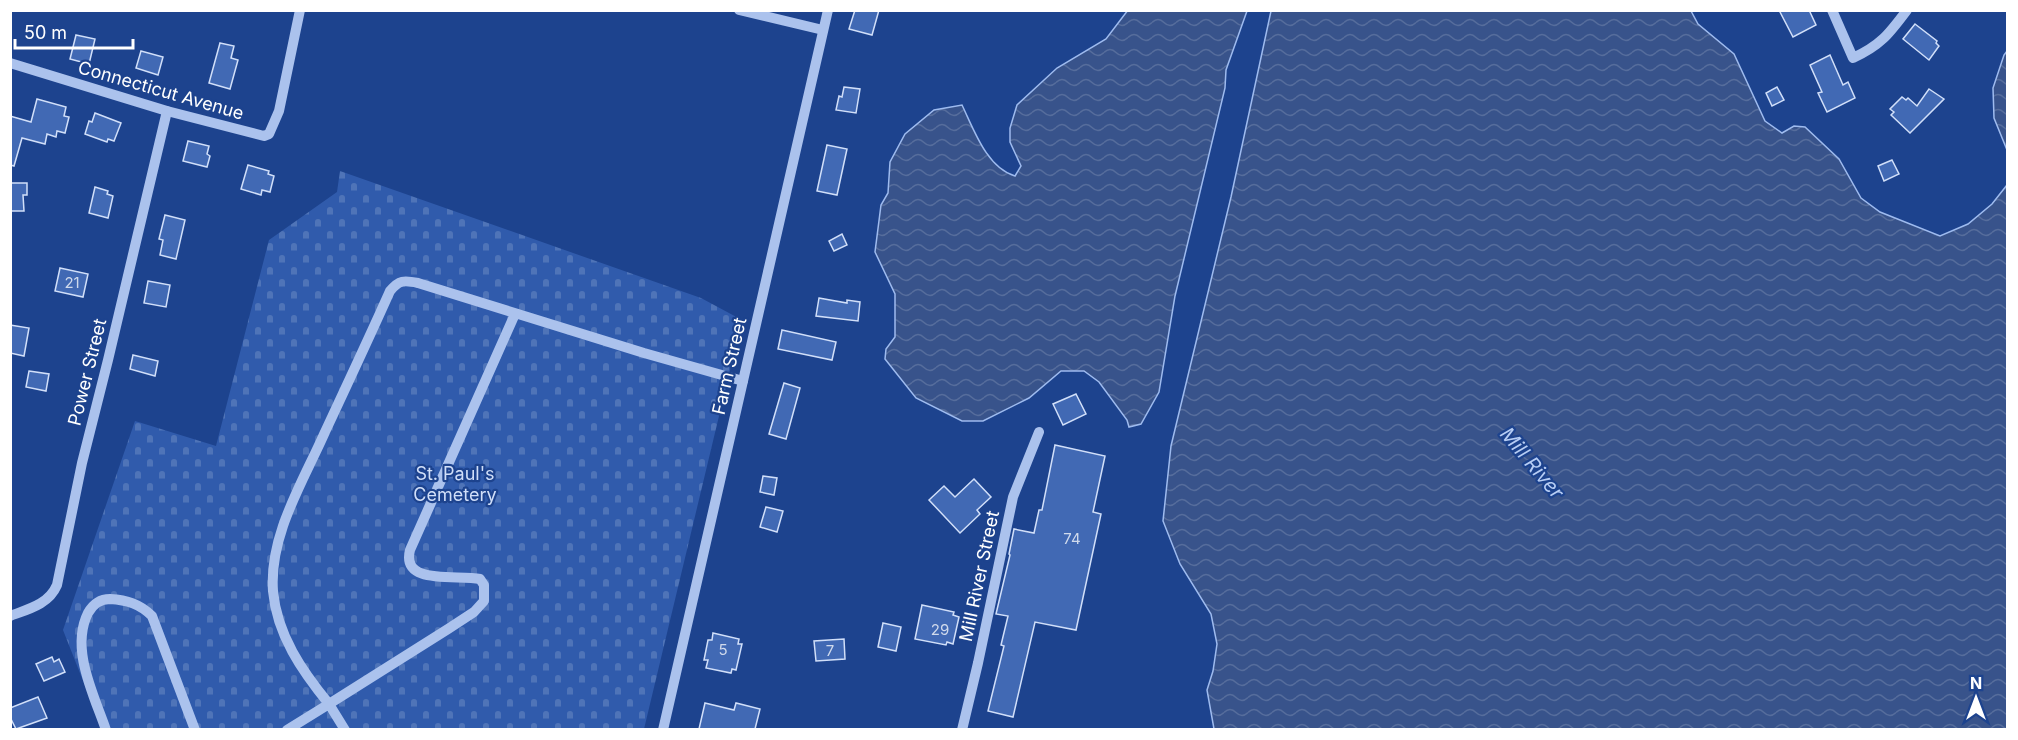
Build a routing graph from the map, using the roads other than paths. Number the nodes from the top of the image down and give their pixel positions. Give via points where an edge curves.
1 (300, 10) edge
2 (739, 10) edge
3 (828, 10) edge
4 (1832, 10) edge
5 (1907, 10) edge
6 (823, 30) junction
7 (10, 63) edge
8 (167, 111) junction
9 (515, 314) junction
10 (742, 381) junction
11 (1039, 432) dead end
12 (10, 616) edge
13 (328, 704) junction
14 (106, 729) edge
15 (195, 729) edge
16 (287, 729) edge
17 (345, 729) edge
18 (663, 729) edge
19 (962, 729) edge

1 - 8 street, Connecticut Avenue via 279,111 267,134
2 - 6 street
3 - 6 street, Farm Street
4 - 5 street via 1853,58 1889,35
6 - 10 street, Farm Street
7 - 8 street, Connecticut Avenue
8 - 12 street, Power Street via 82,463 57,585 45,601
9 - 10 street
9 - 13 street via 408,558 413,570 421,574 480,579 484,602
9 - 13 street via 411,281 398,282 390,291 291,507 278,538 274,561 273,590 286,641
10 - 18 street, Farm Street
11 - 19 street, Mill River Street via 1013,497
13 - 16 street
13 - 17 street
14 - 15 street via 83,660 82,640 85,618 92,605 104,599 122,599 152,616

